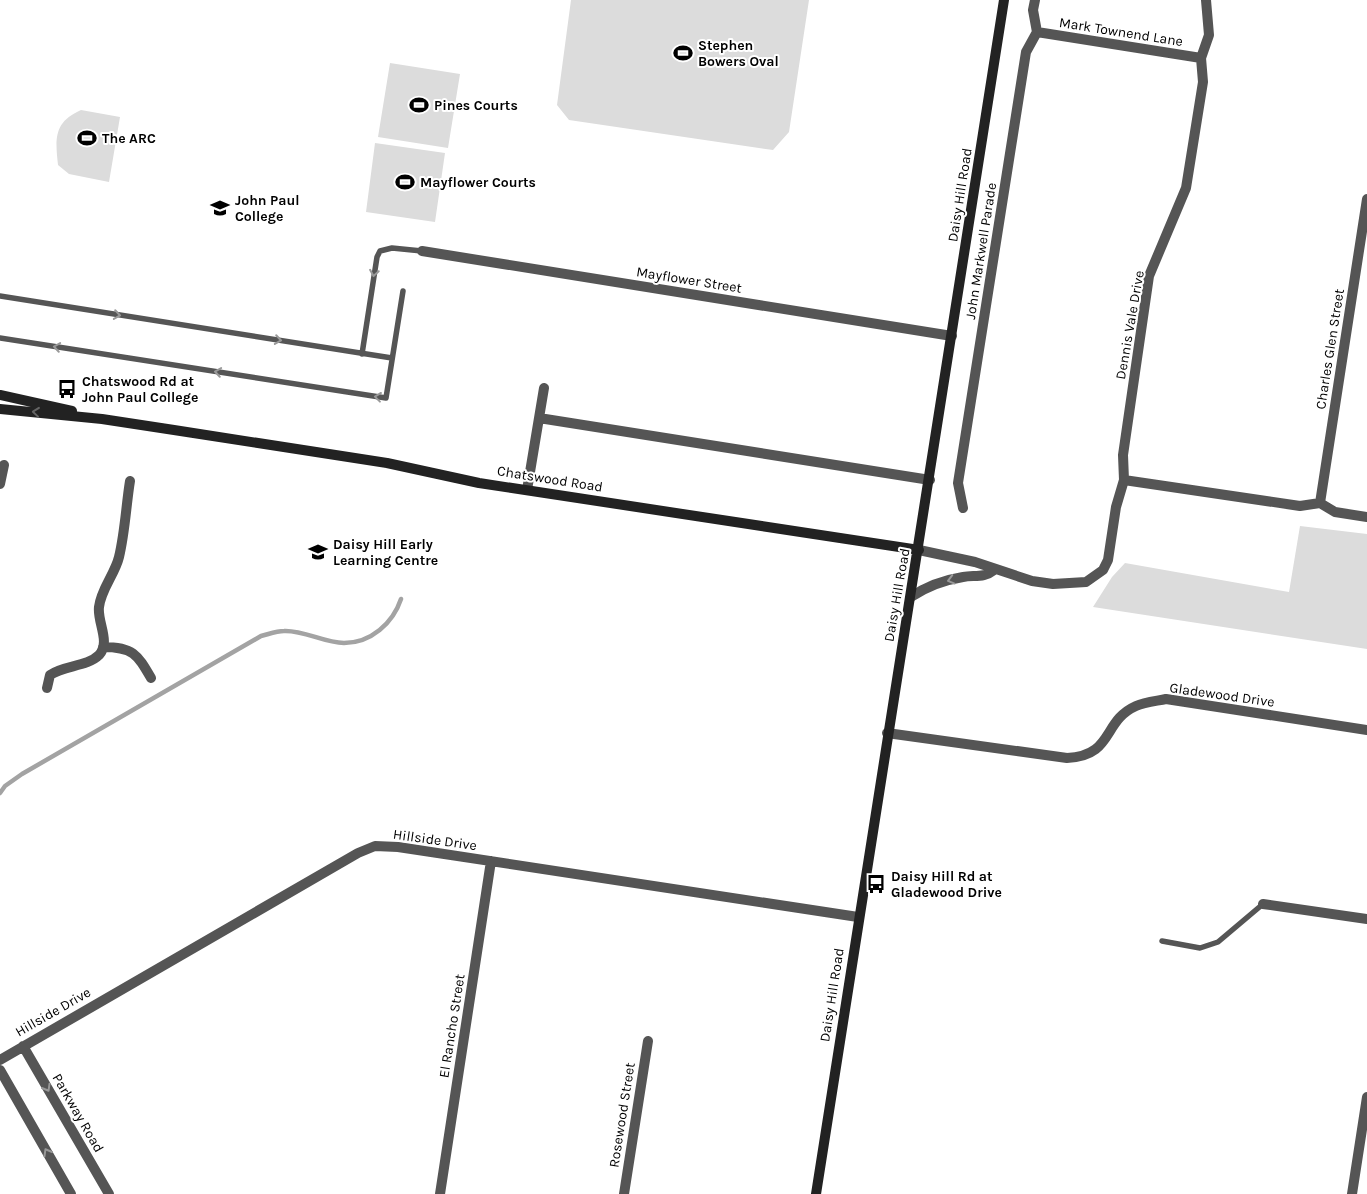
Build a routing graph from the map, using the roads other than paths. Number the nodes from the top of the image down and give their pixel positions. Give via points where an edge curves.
1 (1004, 0) edge
2 (1035, 0) edge
3 (1206, 0) edge
4 (1037, 32) junction
5 (1201, 58) junction
6 (1367, 199) edge
7 (422, 251) joint
8 (403, 291) dead end
9 (0, 296) edge
10 (952, 336) junction
11 (0, 338) edge
12 (362, 354) junction
13 (392, 358) junction
14 (544, 388) dead end
15 (0, 395) edge
16 (0, 409) edge
17 (539, 418) junction
18 (102, 419) junction
19 (4, 465) dead end
20 (930, 480) junction
21 (1124, 480) junction
22 (130, 481) dead end
23 (0, 484) edge
24 (527, 490) junction
25 (1320, 503) junction
26 (963, 508) dead end
27 (1367, 517) edge
28 (919, 550) junction
29 (994, 570) junction
30 (1103, 570) joint
31 (912, 597) junction
32 (104, 647) junction
33 (151, 678) dead end
34 (47, 688) dead end
35 (1367, 730) edge
36 (887, 733) junction
37 (491, 861) junction
38 (1263, 904) joint
39 (858, 917) junction
40 (1367, 919) edge
41 (1162, 940) dead end
42 (648, 1041) dead end
43 (23, 1046) junction
44 (0, 1060) edge
45 (0, 1070) edge
46 (1367, 1097) edge
47 (71, 1194) edge
48 (109, 1194) edge
49 (440, 1194) edge
50 (624, 1194) edge
51 (816, 1194) edge
52 (1352, 1194) edge

1 - 10 main road, Daisy Hill Road
2 - 4 street via 1033,10
3 - 5 street, Dennis Vale Drive via 1209,35
4 - 5 street, Mark Townend Lane
4 - 26 street, John Markwell Parade via 1026,52 958,483
5 - 21 street, Dennis Vale Drive via 1203,82 1186,188 1150,276 1123,455
6 - 25 street, Charles Glen Street
7 - 10 street, Mayflower Street
7 -> 12 lane via 392,248 380,251
8 - 13 lane
9 -> 12 lane
10 - 20 main road, Daisy Hill Road
13 -> 11 lane via 386,398
12 - 13 lane
14 - 17 street
15 - 18 main road, Chatswood Road via 33,400
18 -> 16 main road, Chatswood Road
17 - 20 street
17 - 24 street
18 - 24 main road, Chatswood Road via 386,463
19 - 23 street
20 - 28 main road, Daisy Hill Road
21 - 25 street via 1300,506
21 - 30 street, Dennis Vale Drive via 1116,507 1108,560
22 - 32 street via 119,559 99,606
24 - 28 main road, Chatswood Road
25 - 27 street via 1335,512
28 - 29 street, Chatswood Road via 975,562
28 - 31 main road, Daisy Hill Road
29 - 30 street, Chatswood Road via 1053,584 1086,582
29 -> 31 street via 987,575 964,576 928,586
31 - 36 main road, Daisy Hill Road
32 - 33 street via 130,651 139,658
32 - 34 street via 90,661 50,675
35 - 36 street, Gladewood Drive via 1166,699 1135,706 1117,720 1100,747 1084,757 1067,758
36 - 39 main road, Daisy Hill Road
37 - 39 street, Hillside Drive
37 - 43 street, Hillside Drive via 375,846
37 - 49 street, El Rancho Street
38 - 40 street
38 - 41 lane via 1218,942 1200,948
39 - 51 main road, Daisy Hill Road
42 - 50 street, Rosewood Street
43 - 44 street, Hillside Drive
43 -> 48 street, Parkway Road
47 -> 45 street
46 - 52 street

